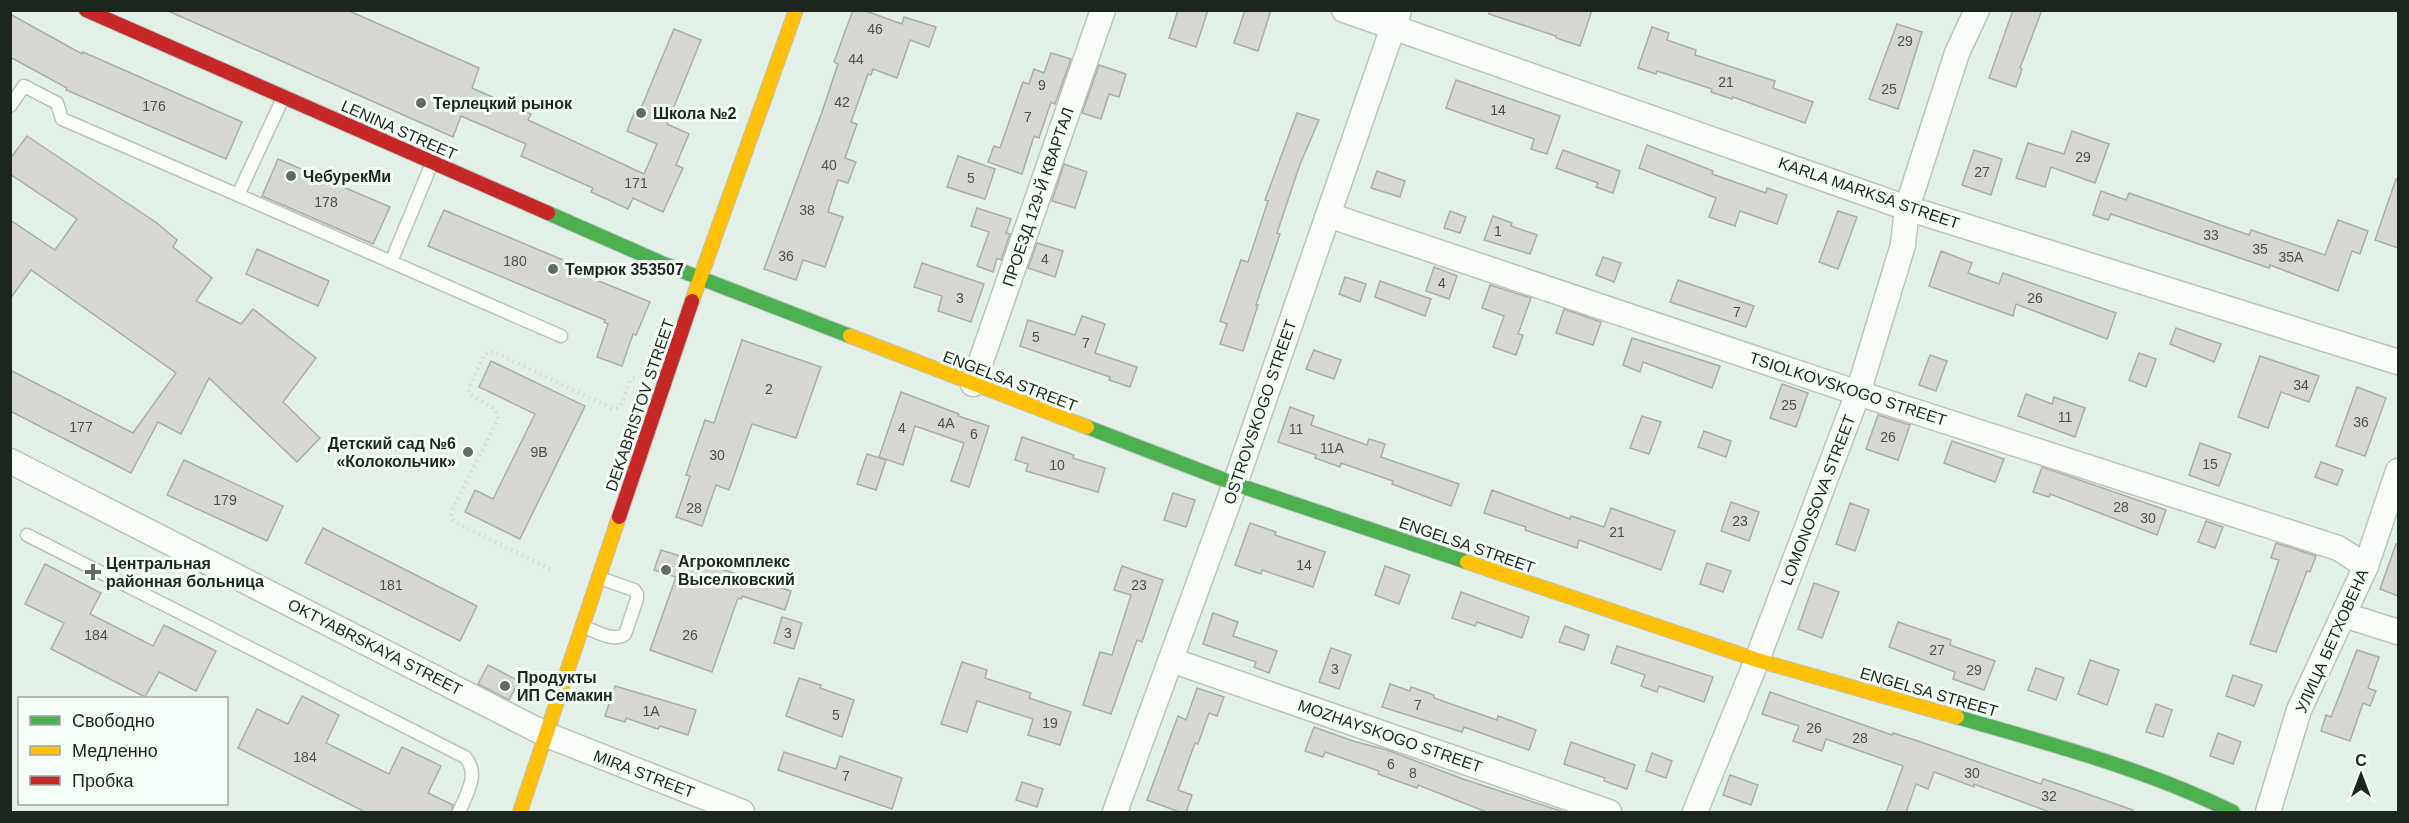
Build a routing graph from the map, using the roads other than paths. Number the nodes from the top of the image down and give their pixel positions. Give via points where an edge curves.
1 (86, 10) edge
2 (796, 10) edge
3 (1103, 10) edge
4 (1344, 10) edge
5 (1977, 10) edge
6 (1396, 19) edge
7 (283, 97) junction
8 (10, 106) edge
9 (433, 163) junction
10 (238, 195) junction
11 (1907, 208) junction
12 (1328, 215) junction
13 (392, 262) junction
14 (700, 278) junction
15 (561, 336) dead end
16 (2398, 362) edge
17 (973, 384) junction
18 (1858, 393) junction
19 (10, 460) edge
20 (2398, 471) edge
21 (1235, 484) junction
22 (27, 535) dead end
23 (2366, 566) junction
24 (600, 578) junction
25 (2344, 615) junction
26 (583, 627) junction
27 (2398, 632) edge
28 (1171, 660) junction
29 (1757, 660) junction
30 (547, 735) junction
31 (459, 813) edge
32 (520, 813) edge
33 (742, 813) edge
34 (1115, 813) edge
35 (1609, 813) edge
36 (1695, 813) edge
37 (2233, 813) edge
38 (2268, 813) edge

1 - 7 street, LENINA STREET
2 - 14 street, DEKABRISTOV STREET
3 - 17 street, ПРОЕЗД 129-Й КВАРТАЛ
4 - 6 street, KARLA MARKSA STREET
5 - 11 street, LOMONOSOVA STREET via 1957,53
6 - 11 street, KARLA MARKSA STREET
6 - 12 street, OSTROVSKOGO STREET
7 - 9 street, LENINA STREET
7 - 10 lane
8 - 10 lane via 24,86 57,103 62,118
9 - 13 lane
9 - 14 street, LENINA STREET
10 - 13 lane
11 - 16 street, KARLA MARKSA STREET
11 - 18 street, LOMONOSOVA STREET via 1903,245
12 - 18 street, TSIOLKOVSKOGO STREET
12 - 21 street, OSTROVSKOGO STREET
13 - 15 lane
14 - 17 street, ENGELSA STREET
14 - 24 street, DEKABRISTOV STREET
17 - 21 street, ENGELSA STREET
18 - 23 street, TSIOLKOVSKOGO STREET via 2338,548
18 - 29 street, LOMONOSOVA STREET
19 - 30 street, OKTYABRSKAYA STREET
20 - 23 street, УЛИЦА БЕТХОВЕНА
21 - 28 street, OSTROVSKOGO STREET
21 - 29 street, ENGELSA STREET
22 - 31 lane via 465,757 472,765 473,777
23 - 25 street, УЛИЦА БЕТХОВЕНА
24 - 26 street, DEKABRISTOV STREET
24 - 26 lane via 637,594 625,634 614,638
25 - 27 street
25 - 38 street, УЛИЦА БЕТХОВЕНА via 2299,710
26 - 30 street, DEKABRISTOV STREET
28 - 34 street, OSTROVSKOGO STREET
28 - 35 street, MOZHAYSKOGO STREET
29 - 36 street, LOMONOSOVA STREET
29 - 37 street, ENGELSA STREET via 2048,743 2192,792
30 - 32 street, DEKABRISTOV STREET
30 - 33 street, MIRA STREET

